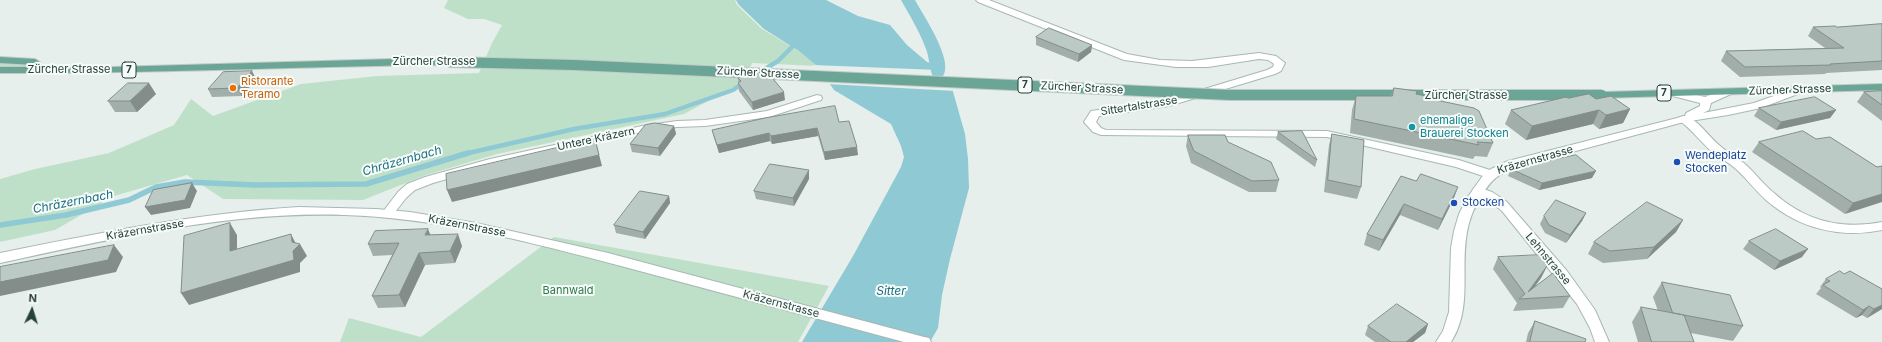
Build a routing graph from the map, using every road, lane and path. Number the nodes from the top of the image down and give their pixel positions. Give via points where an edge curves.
1 (980, 0) edge
2 (0, 60) edge
3 (258, 65) junction
4 (0, 70) edge
5 (1882, 87) edge
6 (1799, 90) junction
7 (1727, 92) junction
8 (1673, 93) junction
9 (817, 98) dead end
10 (1706, 101) junction
11 (1684, 119) junction
12 (1489, 174) junction
13 (1478, 191) junction
14 (388, 213) junction
15 (1882, 226) edge
16 (0, 258) edge
17 (924, 342) edge
18 (1443, 342) edge
19 (1602, 342) edge

1 - 12 street, Sittertalstrasse via 1124,57 1146,62 1195,65 1259,56 1269,57 1280,63 1277,69 1271,72 1169,103 1095,113 1090,122 1097,130 1105,133 1326,134 1461,164
2 - 3 main road, Zürcher Strasse / 7
3 - 4 main road, Zürcher Strasse / 7 via 132,70
3 - 8 main road, Zürcher Strasse / 7, bridge via 448,62 574,65 1230,95
5 - 6 main road, Zürcher Strasse / 7
6 - 7 main road, Zürcher Strasse / 7
6 - 11 street, Kräzernstrasse via 1777,101
7 - 8 main road, Zürcher Strasse / 7
7 - 10 street, Kräzernstrasse
8 - 10 street
9 - 14 street, Untere Kräzern via 769,114 642,129 494,162 411,187
10 - 11 street, Kräzernstrasse via 1705,108
11 - 12 street, Kräzernstrasse via 1512,164
11 - 15 street via 1695,126 1712,145 1738,164 1773,200 1796,215 1818,224 1851,231
12 - 13 street, Kräzernstrasse
13 - 18 street, Kräzernstrasse via 1471,199 1461,227 1457,255 1456,315 1452,328
13 - 19 street, Lehnstrasse via 1504,206 1555,267 1590,313 1600,331
14 - 16 street, Kräzernstrasse via 303,210 225,217
14 - 17 street, Kräzernstrasse via 482,228 683,277

